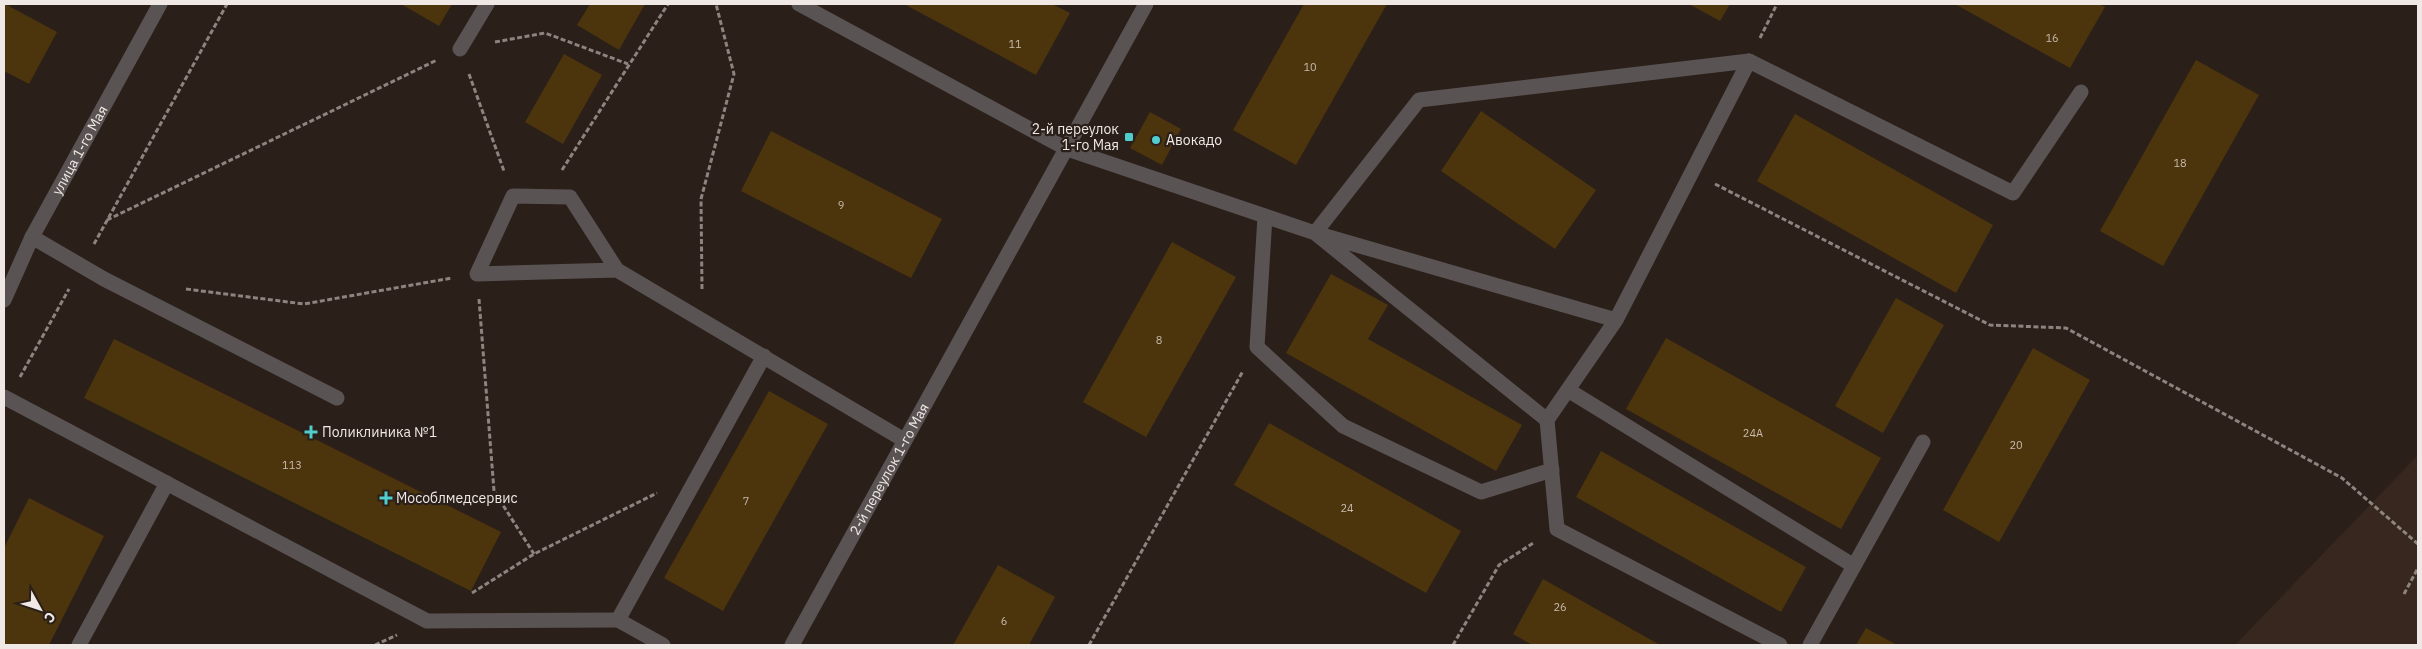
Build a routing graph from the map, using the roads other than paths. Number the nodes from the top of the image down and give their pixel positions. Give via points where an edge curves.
1 (160, 4) edge
2 (487, 4) edge
3 (799, 4) edge
4 (1146, 4) edge
5 (460, 49) road end
6 (1748, 61) junction
7 (2081, 92) dead end
8 (1067, 149) junction
9 (1265, 216) junction
10 (1315, 233) junction
11 (32, 237) junction
12 (618, 270) junction
13 (4, 300) edge
14 (1616, 320) junction
15 (764, 356) junction
16 (1568, 390) junction
17 (6, 398) edge
18 (336, 398) dead end
19 (1547, 420) junction
20 (904, 440) junction
21 (1923, 442) dead end
22 (1552, 470) junction
23 (166, 483) junction
24 (1854, 566) junction
25 (618, 620) junction
26 (79, 645) edge
27 (663, 645) edge
28 (792, 645) edge
29 (1780, 645) edge
30 (1810, 645) edge

1 - 11 street, улица 1-го Мая
2 - 5 street
3 - 8 street
4 - 8 street, 2-й переулок 1-го Мая
6 - 7 street via 2013,192
6 - 10 street via 1419,100
6 - 14 street
8 - 9 street
8 - 20 street, 2-й переулок 1-го Мая
9 - 10 street
9 - 22 street via 1257,347 1343,426 1481,492
10 - 14 street
10 - 19 street
11 - 13 street, улица 1-го Мая
11 - 18 street via 81,266
12 - 12 street via 570,197 513,196 477,274
12 - 15 street
14 - 16 street
15 - 20 street
15 - 25 street
16 - 19 street
16 - 24 street
17 - 23 street
19 - 22 street
20 - 28 street, 2-й переулок 1-го Мая
21 - 24 street
22 - 29 street via 1557,529
23 - 25 street via 427,621
23 - 26 street
24 - 30 street
25 - 27 street

